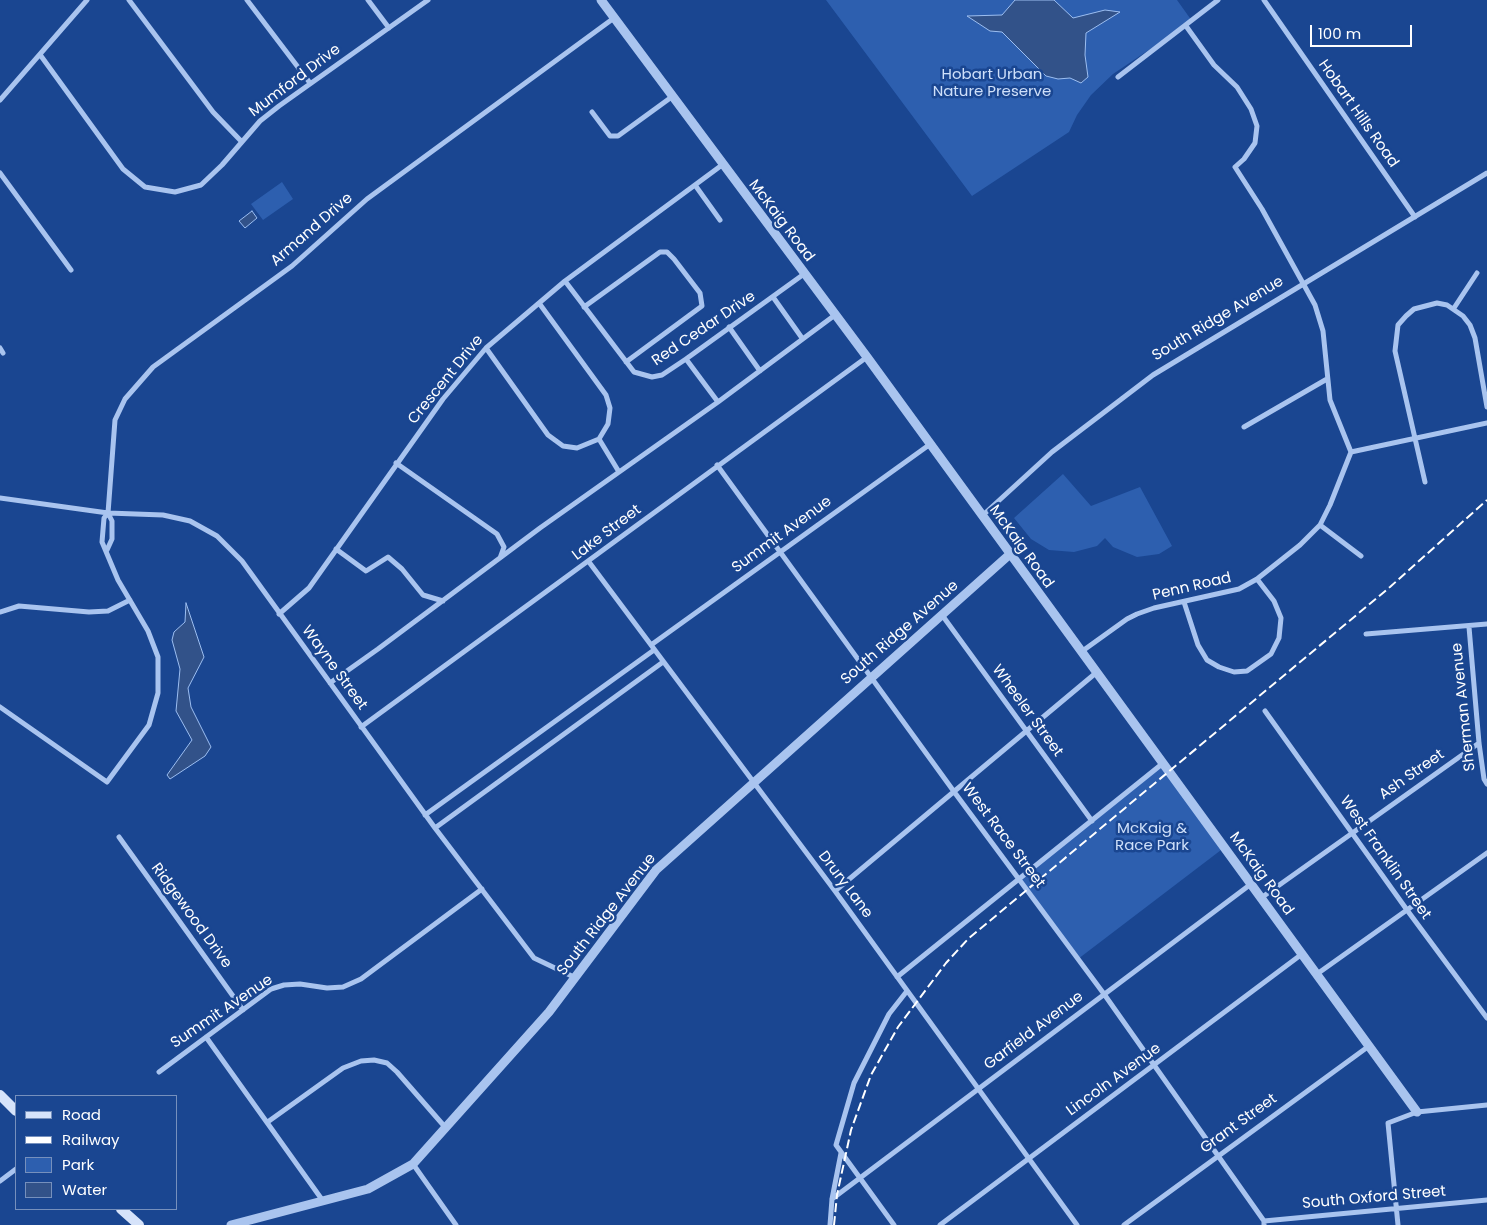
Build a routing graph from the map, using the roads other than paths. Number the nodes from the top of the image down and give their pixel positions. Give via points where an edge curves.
1 (87, 0) edge
2 (129, 0) edge
3 (248, 0) edge
4 (368, 0) edge
5 (428, 0) edge
6 (601, 0) edge
7 (1218, 0) edge
8 (1264, 0) edge
9 (614, 18) junction
10 (1186, 26) junction
11 (389, 28) junction
12 (41, 56) junction
13 (1118, 77) dead end
14 (310, 83) junction
15 (672, 96) junction
16 (0, 100) edge
17 (592, 112) dead end
18 (241, 141) junction
19 (722, 165) junction
20 (0, 173) edge
21 (1487, 173) edge
22 (695, 186) junction
23 (1415, 217) junction
24 (720, 220) dead end
25 (71, 270) dead end
26 (1477, 272) dead end
27 (804, 274) junction
28 (565, 281) junction
29 (1303, 284) junction
30 (773, 297) junction
31 (539, 302) junction
32 (584, 307) junction
33 (1454, 308) junction
34 (835, 315) junction
35 (729, 327) junction
36 (802, 338) junction
37 (486, 348) junction
38 (867, 357) junction
39 (686, 359) junction
40 (626, 362) junction
41 (760, 371) junction
42 (1327, 379) junction
43 (718, 402) junction
44 (1487, 407) edge
45 (1487, 423) edge
46 (1244, 427) dead end
47 (599, 439) junction
48 (1414, 439) junction
49 (929, 445) junction
50 (1351, 452) junction
51 (396, 463) junction
52 (717, 465) junction
53 (619, 472) junction
54 (1425, 482) dead end
55 (0, 498) edge
56 (108, 512) junction
57 (982, 516) junction
58 (1320, 525) junction
59 (336, 549) junction
60 (107, 550) junction
61 (779, 552) junction
62 (1009, 554) junction
63 (1361, 556) dead end
64 (500, 558) junction
65 (589, 562) junction
66 (1257, 580) junction
67 (130, 600) junction
68 (442, 601) junction
69 (1184, 602) junction
70 (0, 612) edge
71 (279, 614) junction
72 (942, 615) junction
73 (1487, 624) edge
74 (1469, 627) junction
75 (1366, 634) dead end
76 (652, 648) junction
77 (1081, 652) junction
78 (663, 662) junction
79 (1097, 672) junction
80 (870, 677) junction
81 (330, 682) junction
82 (0, 707) edge
83 (1265, 711) dead end
84 (361, 727) junction
85 (1026, 732) junction
86 (1479, 743) junction
87 (1162, 764) junction
88 (752, 783) junction
89 (1487, 784) edge
90 (954, 793) junction
91 (425, 815) junction
92 (1092, 821) junction
93 (435, 828) junction
94 (1352, 832) junction
95 (119, 837) dead end
96 (1487, 853) edge
97 (1019, 877) junction
98 (1252, 884) junction
99 (482, 889) junction
100 (835, 891) junction
101 (1262, 898) junction
102 (1407, 910) junction
103 (1302, 954) junction
104 (1317, 974) junction
105 (576, 978) junction
106 (897, 978) junction
107 (907, 991) junction
108 (1104, 994) junction
109 (244, 1010) junction
110 (1487, 1018) edge
111 (206, 1037) junction
112 (1369, 1046) junction
113 (1155, 1066) junction
114 (158, 1072) dead end
115 (978, 1088) junction
116 (0, 1095) edge
117 (1487, 1105) edge
118 (15, 1110) edge
119 (1417, 1112) junction
120 (269, 1122) junction
121 (445, 1127) junction
122 (841, 1152) junction
123 (1217, 1154) junction
124 (1028, 1159) junction
125 (414, 1164) junction
126 (15, 1170) edge
127 (860, 1179) junction
128 (0, 1181) edge
129 (832, 1199) junction
130 (1487, 1200) edge
131 (323, 1201) junction
132 (1397, 1207) junction
133 (122, 1210) edge
134 (1264, 1223) edge
135 (139, 1225) edge
136 (231, 1225) edge
137 (456, 1225) edge
138 (830, 1225) edge
139 (894, 1225) edge
140 (940, 1225) edge
141 (1077, 1225) edge
142 (1124, 1225) edge
143 (1398, 1225) edge

1 - 12 street
2 - 18 street via 213,112
3 - 14 street
4 - 11 street
5 - 11 street, Mumford Drive
6 - 9 street, McKaig Road
7 - 10 street
8 - 23 street, Hobart Hills Road
9 - 15 street, McKaig Road
9 - 56 street, Armand Drive via 367,199 292,266 153,366 125,399 115,420
10 - 13 street
10 - 29 street via 1214,65 1237,86 1252,109 1257,126 1255,143 1235,167
11 - 14 street, Mumford Drive
12 - 16 street
12 - 18 street, Mumford Drive via 123,169 145,187 175,192 201,185
14 - 18 street, Mumford Drive
15 - 17 street via 618,136 610,136
15 - 19 street, McKaig Road
19 - 22 street, Crescent Drive
19 - 27 street, McKaig Road
20 - 25 street
21 - 23 street, South Ridge Avenue
22 - 24 street
22 - 28 street, Crescent Drive
23 - 29 street, South Ridge Avenue
26 - 33 street
27 - 30 street, Red Cedar Drive
27 - 34 street, McKaig Road
28 - 31 street, Crescent Drive
28 - 32 street, Red Cedar Drive
29 - 42 street via 1315,305 1323,331
29 - 57 street, South Ridge Avenue via 1153,375 1052,452
30 - 35 street, Red Cedar Drive
30 - 36 street
31 - 37 street, Crescent Drive
31 - 47 street via 606,395 610,408 608,424
32 - 40 street, Red Cedar Drive
32 - 40 street via 660,252 667,252 674,259 700,293 702,306
33 - 44 street via 1470,325 1475,338
33 - 48 street via 1447,304 1426,305 1414,309 1398,325 1395,351
34 - 36 street
34 - 38 street, McKaig Road
35 - 39 street, Red Cedar Drive
35 - 41 street
36 - 41 street
37 - 47 street via 548,435 563,446 577,448
37 - 51 street, Crescent Drive
38 - 49 street, McKaig Road
38 - 52 street, Lake Street
39 - 40 street, Red Cedar Drive via 652,378 634,372
39 - 43 street
41 - 43 street
42 - 46 street
42 - 50 street via 1330,400
43 - 53 street
45 - 48 street
47 - 53 street
48 - 50 street
48 - 54 street
49 - 57 street, McKaig Road
49 - 61 street, Summit Avenue
50 - 58 street, Penn Road
51 - 59 street, Crescent Drive
51 - 64 street via 497,534 504,547
52 - 61 street, West Race Street
52 - 65 street, Lake Street
53 - 64 street
55 - 56 street, Wayne Street
56 - 60 street via 112,521 112,539
56 - 60 street via 104,518 102,542
56 - 71 street, Wayne Street via 163,515 190,521 217,536 242,561
57 - 62 street, McKaig Road
58 - 63 street
58 - 66 street, Penn Road
59 - 68 street via 366,571 388,557 423,595
59 - 71 street, Crescent Drive via 309,588
60 - 67 street via 118,580
61 - 76 street, Summit Avenue
61 - 80 street, West Race Street
62 - 72 street, South Ridge Avenue
62 - 77 street, McKaig Road
64 - 68 street
65 - 76 street, Drury Lane
65 - 84 street, Lake Street
66 - 69 street, Penn Road via 1239,589
66 - 69 street via 1274,601 1281,618 1279,638 1271,654 1247,671 1219,668 1207,660 1198,645
67 - 70 street via 108,611 19,606
67 - 82 street via 158,657 158,693 149,724 107,782
68 - 81 street
69 - 77 street, Penn Road via 1154,608 1127,619
71 - 81 street, Wayne Street
72 - 80 street, South Ridge Avenue
72 - 85 street, Wheeler Street
73 - 74 street
74 - 75 street
74 - 86 street, Sherman Avenue
76 - 78 street, Drury Lane
76 - 91 street, Summit Avenue
77 - 79 street, McKaig Road
78 - 88 street, Drury Lane
78 - 93 street
79 - 85 street
79 - 87 street, McKaig Road
80 - 88 street, South Ridge Avenue
80 - 90 street, West Race Street
81 - 84 street, Wayne Street
83 - 94 street, West Franklin Street
84 - 91 street, Wayne Street
85 - 90 street
85 - 92 street, Wheeler Street
86 - 89 street, Sherman Avenue
86 - 94 street, Ash Street
87 - 92 street
87 - 98 street, McKaig Road
88 - 100 street, Drury Lane
88 - 105 street, South Ridge Avenue via 656,870
90 - 97 street, West Race Street
90 - 100 street
91 - 93 street, Wayne Street
92 - 97 street
93 - 99 street, Wayne Street
94 - 101 street, Ash Street
94 - 102 street, West Franklin Street
95 - 109 street, Ridgewood Drive
96 - 102 street
97 - 106 street
97 - 108 street, West Race Street
98 - 101 street, McKaig Road
98 - 108 street, Garfield Avenue
99 - 105 street, Wayne Street via 534,958
99 - 109 street, Summit Avenue via 361,979 343,987 284,985
100 - 106 street, Drury Lane
101 - 103 street, McKaig Road
102 - 104 street
102 - 110 street, West Franklin Street
103 - 104 street, McKaig Road
103 - 113 street, Lincoln Avenue
104 - 112 street, McKaig Road
105 - 121 street, South Ridge Avenue via 550,1012
106 - 107 street, Drury Lane
107 - 115 street, Drury Lane
107 - 122 street via 889,1014 854,1083 836,1145
108 - 113 street, West Race Street
108 - 115 street, Garfield Avenue
109 - 111 street, Summit Avenue
111 - 114 street, Summit Avenue
111 - 120 street
112 - 119 street, McKaig Road
112 - 123 street, Grant Street
113 - 123 street, West Race Street
113 - 124 street, Lincoln Avenue
115 - 124 street, Drury Lane
115 - 127 street, Garfield Avenue
116 - 118 main road
117 - 119 street
119 - 132 street via 1388,1123
120 - 121 street via 343,1068 360,1061 374,1060 386,1063 397,1072
120 - 131 street
121 - 125 street, South Ridge Avenue
122 - 127 street
122 - 129 street
123 - 134 street, West Race Street
123 - 142 street, Grant Street
124 - 140 street, Lincoln Avenue
124 - 141 street, Drury Lane
125 - 131 street, South Ridge Avenue via 368,1189
125 - 137 street
126 - 128 street
127 - 129 street, Garfield Avenue
127 - 139 street
129 - 138 street
130 - 132 street, South Oxford Street
131 - 136 street, South Ridge Avenue
132 - 134 street, South Oxford Street
132 - 143 street
133 - 135 main road

